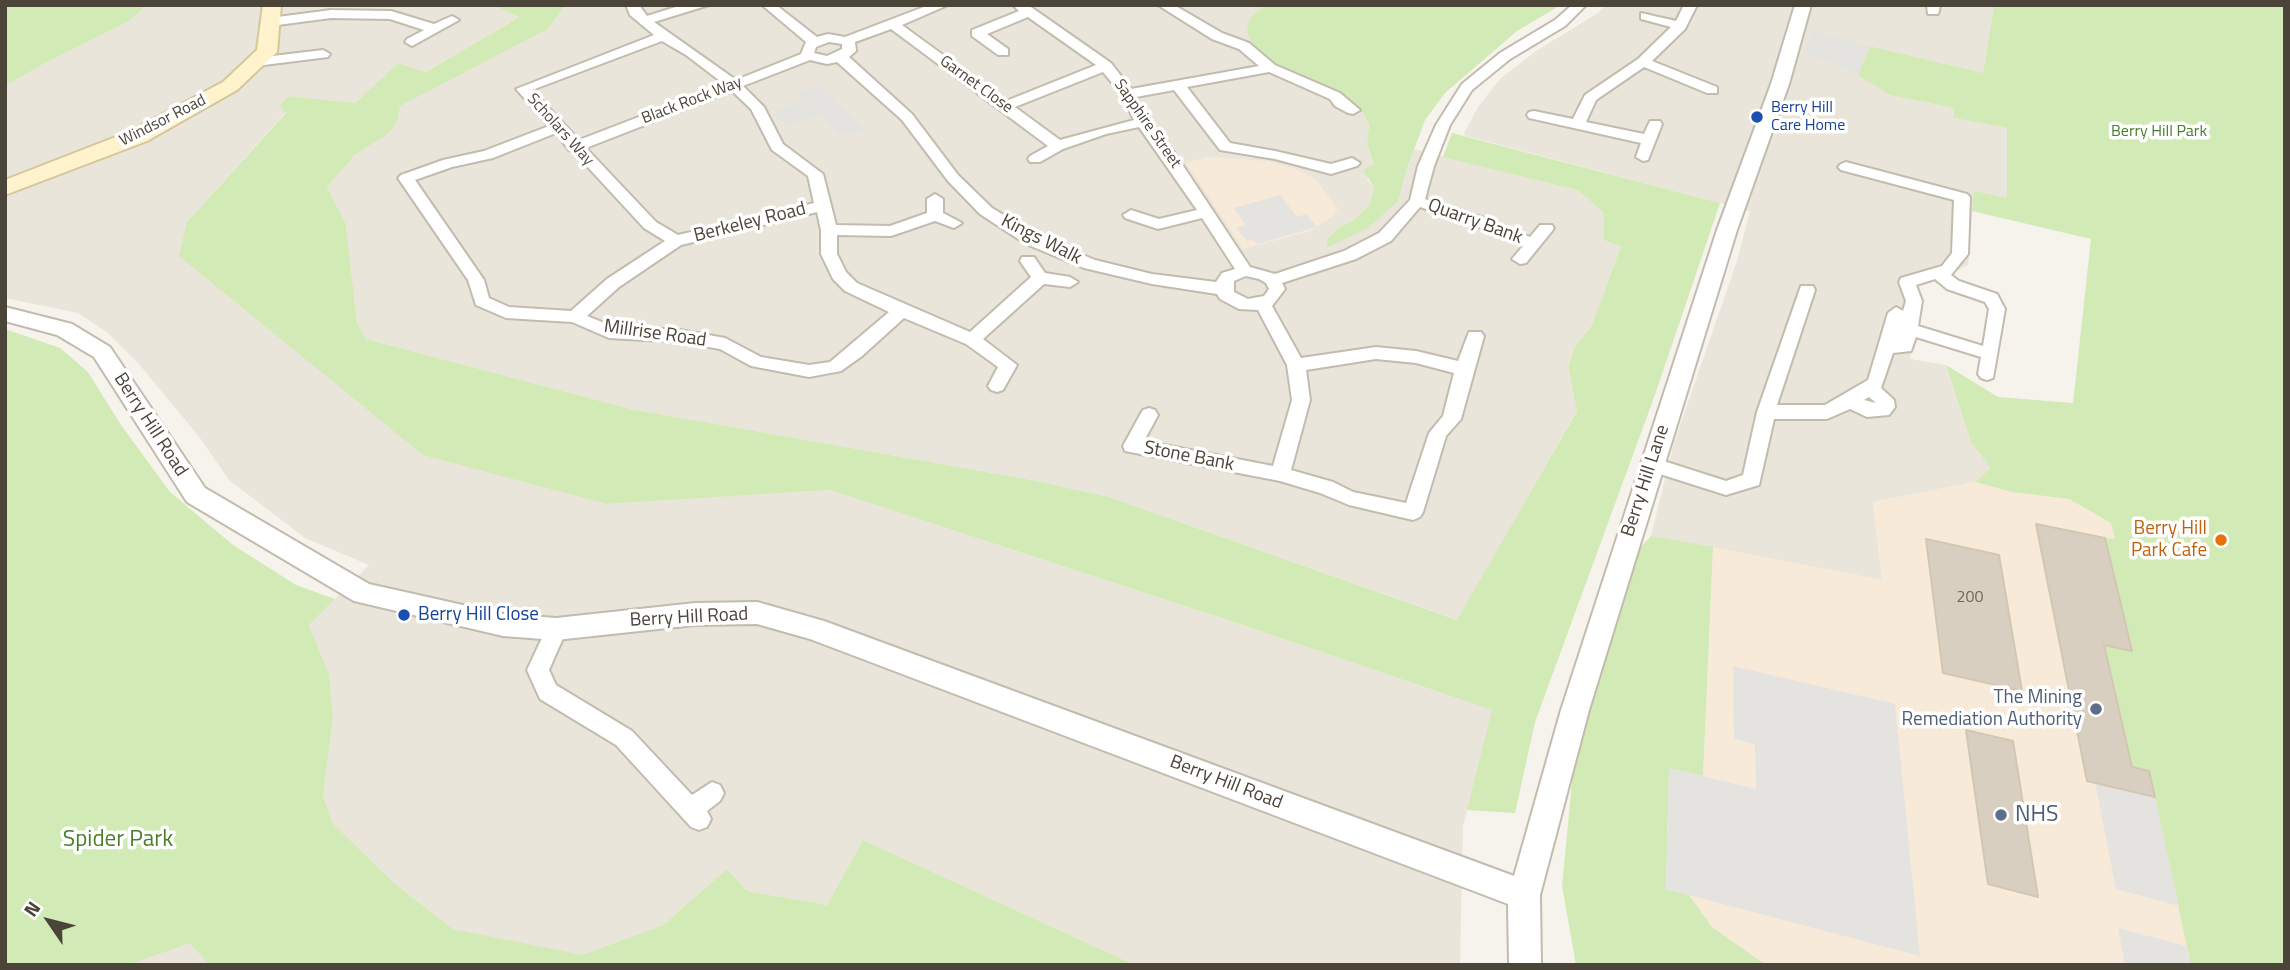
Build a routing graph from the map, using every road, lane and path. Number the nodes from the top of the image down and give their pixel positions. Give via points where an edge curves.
1 (632, 5) edge
2 (703, 5) edge
3 (768, 5) edge
4 (942, 5) edge
5 (1164, 5) edge
6 (1580, 5) edge
7 (1691, 5) edge
8 (1803, 5) edge
9 (1024, 9) edge
10 (271, 14) edge
11 (1646, 16) dead end
12 (452, 20) dead end
13 (646, 20) junction
14 (894, 25) junction
15 (1680, 26) junction
16 (435, 29) junction
17 (663, 36) junction
18 (846, 41) junction
19 (412, 43) dead end
20 (812, 49) junction
21 (1003, 52) dead end
22 (323, 54) dead end
23 (841, 57) junction
24 (256, 62) junction
25 (1643, 62) junction
26 (1106, 66) junction
27 (1270, 68) junction
28 (734, 85) junction
29 (1177, 85) junction
30 (1712, 90) dead end
31 (1128, 94) junction
32 (1006, 106) junction
33 (1340, 106) dead end
34 (1534, 115) dead end
35 (1143, 122) junction
36 (1578, 123) junction
37 (1655, 124) dead end
38 (557, 128) junction
39 (1650, 140) junction
40 (1058, 146) junction
41 (574, 147) junction
42 (1643, 157) dead end
43 (1035, 159) dead end
44 (1352, 163) dead end
45 (1846, 167) dead end
46 (5, 188) edge
47 (935, 199) dead end
48 (1417, 201) junction
49 (824, 205) junction
50 (1207, 212) junction
51 (1131, 215) dead end
52 (935, 216) junction
53 (954, 223) dead end
54 (1546, 229) dead end
55 (829, 230) junction
56 (676, 242) junction
57 (1533, 244) junction
58 (1520, 259) dead end
59 (1028, 261) dead end
60 (1245, 271) junction
61 (1938, 272) junction
62 (1040, 278) junction
63 (1273, 280) junction
64 (1070, 282) dead end
65 (1224, 289) junction
66 (1807, 290) dead end
67 (1263, 304) junction
68 (902, 310) junction
69 (1896, 313) dead end
70 (5, 314) edge
71 (575, 317) junction
72 (1908, 328) junction
73 (1475, 337) dead end
74 (972, 340) junction
75 (1886, 347) junction
76 (1990, 354) junction
77 (1008, 365) junction
78 (1296, 365) junction
79 (1026, 369) dead end
80 (1464, 369) junction
81 (1987, 374) dead end
82 (997, 386) dead end
83 (1869, 388) junction
84 (1850, 401) junction
85 (1766, 412) junction
86 (1149, 415) dead end
87 (1651, 464) junction
88 (1280, 474) junction
89 (556, 629) junction
90 (712, 793) dead end
91 (1524, 895) junction
92 (1525, 965) edge

1 - 13 street
2 - 13 street
3 - 20 street
4 - 14 street
5 - 27 street via 1244,46
6 - 48 street via 1467,87 1443,125
7 - 15 street
8 - 87 street, Berry Hill Lane
9 - 21 street via 977,33
9 - 26 street, Sapphire Street
10 - 16 street via 391,15
10 - 24 main road, Windsor Road via 267,52
11 - 15 street
12 - 16 street
13 - 17 street
14 - 18 street
14 - 32 street, Garnet Close
15 - 25 street
16 - 19 street
17 - 28 street
17 - 38 street, Scholars Way via 523,89
18 - 20 street via 835,38
18 - 23 street via 849,51
20 - 23 street via 820,60
20 - 28 street, Black Rock Way
22 - 24 street
23 - 65 street, Kings Walk via 907,117 953,178 986,211 1032,240 1090,264
24 - 46 main road, Windsor Road via 230,86 139,136
25 - 30 street
25 - 36 street via 1590,97
26 - 31 street, Sapphire Street
26 - 32 street
27 - 29 street
27 - 33 street via 1335,96
28 - 41 street, Black Rock Way
28 - 49 street via 757,107 777,147 815,174
29 - 31 street
29 - 44 street via 1225,147 1275,155 1330,173
31 - 35 street, Sapphire Street
32 - 40 street, Garnet Close
34 - 36 street
35 - 40 street
35 - 50 street, Sapphire Street
36 - 39 street
37 - 39 street
38 - 41 street, Scholars Way
38 - 71 street, Millrise Road via 488,155 405,178 476,280 482,301 506,312
39 - 42 street
40 - 43 street
41 - 56 street, Scholars Way via 650,225
45 - 61 street via 1962,197 1960,254 1948,270
47 - 52 street
48 - 57 street, Quarry Bank
48 - 63 street via 1385,237 1350,255
49 - 55 street
49 - 56 street, Berkeley Road
50 - 51 street via 1158,224
50 - 60 street, Sapphire Street
52 - 53 street
52 - 55 street via 891,230
54 - 57 street, Quarry Bank
55 - 68 street via 829,254 839,275 851,287
56 - 71 street, Berkeley Road via 613,284
57 - 58 street, Quarry Bank
59 - 62 street
60 - 63 street
60 - 65 street via 1228,277
61 - 72 street via 1908,282 1914,301
61 - 76 street via 1954,285 1991,298 1997,309
62 - 64 street
62 - 74 street
63 - 67 street via 1275,295
65 - 67 street via 1240,304
66 - 85 street
67 - 78 street
68 - 71 street, Millrise Road via 835,367 809,371 757,362 725,345 609,332
68 - 74 street
69 - 75 street
70 - 89 street, Berry Hill Road via 64,329 102,352 195,495 363,593 503,625
72 - 75 street via 1905,347
72 - 76 street
73 - 80 street
74 - 77 street
75 - 83 street via 1876,383
76 - 81 street
77 - 79 street
77 - 82 street
78 - 80 street via 1376,353
78 - 88 street via 1301,400
80 - 88 street, Stone Bank via 1452,419 1438,433 1413,512 1349,498
83 - 84 street
83 - 84 street via 1885,400 1883,410 1867,410
84 - 85 street via 1826,412
85 - 87 street via 1752,480 1726,488
86 - 88 street, Stone Bank via 1132,446
87 - 91 street, Berry Hill Lane
89 - 90 street via 538,670 548,692 624,738 695,814
89 - 91 street, Berry Hill Road via 695,614 757,613 814,629
91 - 92 street, Berry Hill Lane

